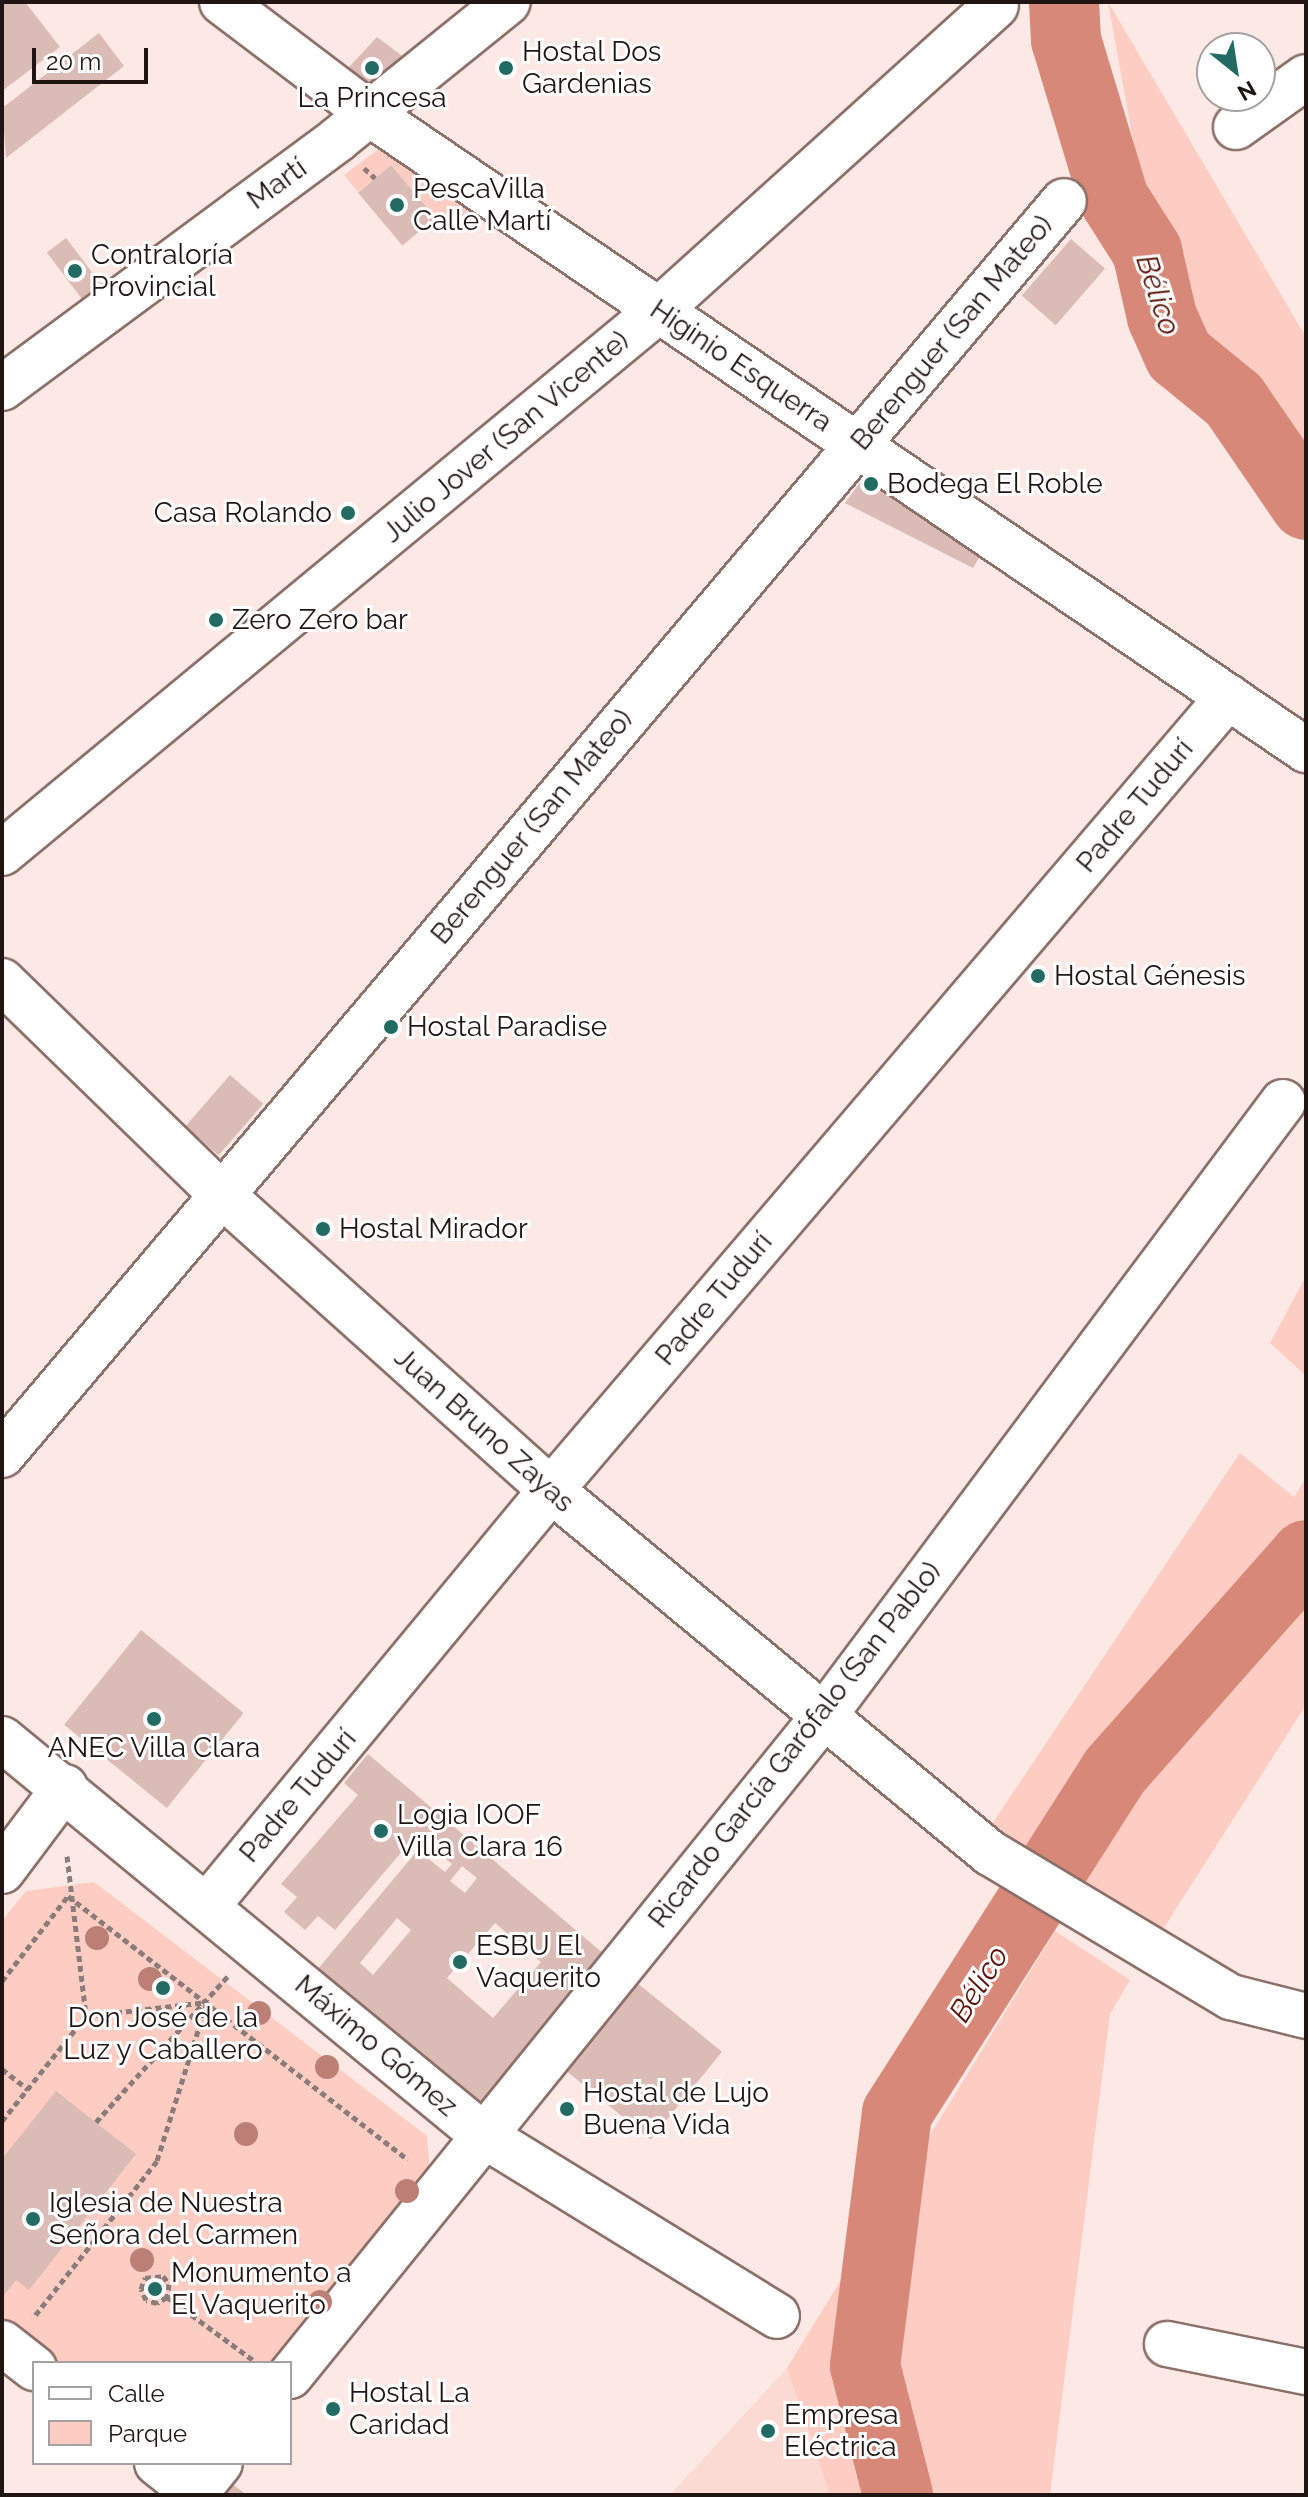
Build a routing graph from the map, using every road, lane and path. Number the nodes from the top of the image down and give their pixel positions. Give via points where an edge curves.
1 (222, 2) edge
2 (508, 2) edge
3 (996, 6) dead end
4 (1306, 77) edge
5 (370, 114) junction
6 (1236, 127) dead end
7 (1064, 201) dead end
8 (659, 310) junction
9 (2, 388) edge
10 (857, 445) junction
11 (1228, 697) junction
12 (1306, 750) edge
13 (2, 853) edge
14 (2, 981) edge
15 (1283, 1102) dead end
16 (220, 1193) junction
17 (2, 1455) edge
18 (551, 1490) junction
19 (823, 1717) junction
20 (2, 1739) edge
21 (65, 1787) junction
22 (2, 1871) edge
23 (68, 1896) junction
24 (207, 1906) junction
25 (2, 1981) edge
26 (207, 2002) junction
27 (86, 2016) junction
28 (1306, 2016) edge
29 (2, 2069) edge
30 (28, 2089) junction
31 (2, 2121) edge
32 (96, 2122) dead end
33 (483, 2135) junction
34 (401, 2170) dead end
35 (167, 2297) junction
36 (777, 2316) dead end
37 (1167, 2344) dead end
38 (15, 2353) edge
39 (263, 2361) edge
40 (265, 2361) edge
41 (1306, 2372) edge
42 (161, 2465) edge
43 (203, 2484) edge

1 - 5 street, Higinio Esquerra
2 - 5 street, Martí
3 - 8 street, Julio Jover (San Vicente)
4 - 6 street
5 - 8 street, Higinio Esquerra
5 - 9 street, Martí
7 - 10 street, Berenguer (San Mateo)
8 - 10 street, Higinio Esquerra
8 - 13 street, Julio Jover (San Vicente)
10 - 11 street, Higinio Esquerra
10 - 16 street, Berenguer (San Mateo)
11 - 12 street, Higinio Esquerra
11 - 18 street, Padre Tudurí
14 - 16 street, Juan Bruno Zayas
15 - 19 street, Ricardo García Garófalo (San Pablo)
16 - 17 street, Berenguer (San Mateo)
16 - 18 street, Juan Bruno Zayas
18 - 19 street, Juan Bruno Zayas
18 - 24 street, Padre Tudurí
19 - 28 street, Juan Bruno Zayas via 990,1853 1097,1921 1231,1997
19 - 33 street, Ricardo García Garófalo (San Pablo)
20 - 21 street, Máximo Gómez
21 - 22 street
21 - 24 street, Máximo Gómez
23 - 25 path
23 - 26 path
23 - 27 path
24 - 33 street, Máximo Gómez
26 - 27 path
26 - 32 path
26 - 34 path via 410,2157
26 - 38 path via 157,2161
27 - 30 path
29 - 30 path
30 - 31 path
33 - 36 street, Máximo Gómez
33 - 40 street, Ricardo García Garófalo (San Pablo)
35 - 35 path via 157,2303 146,2300 141,2289 145,2278 159,2274 167,2279
35 - 39 path
37 - 41 street
42 - 43 street

